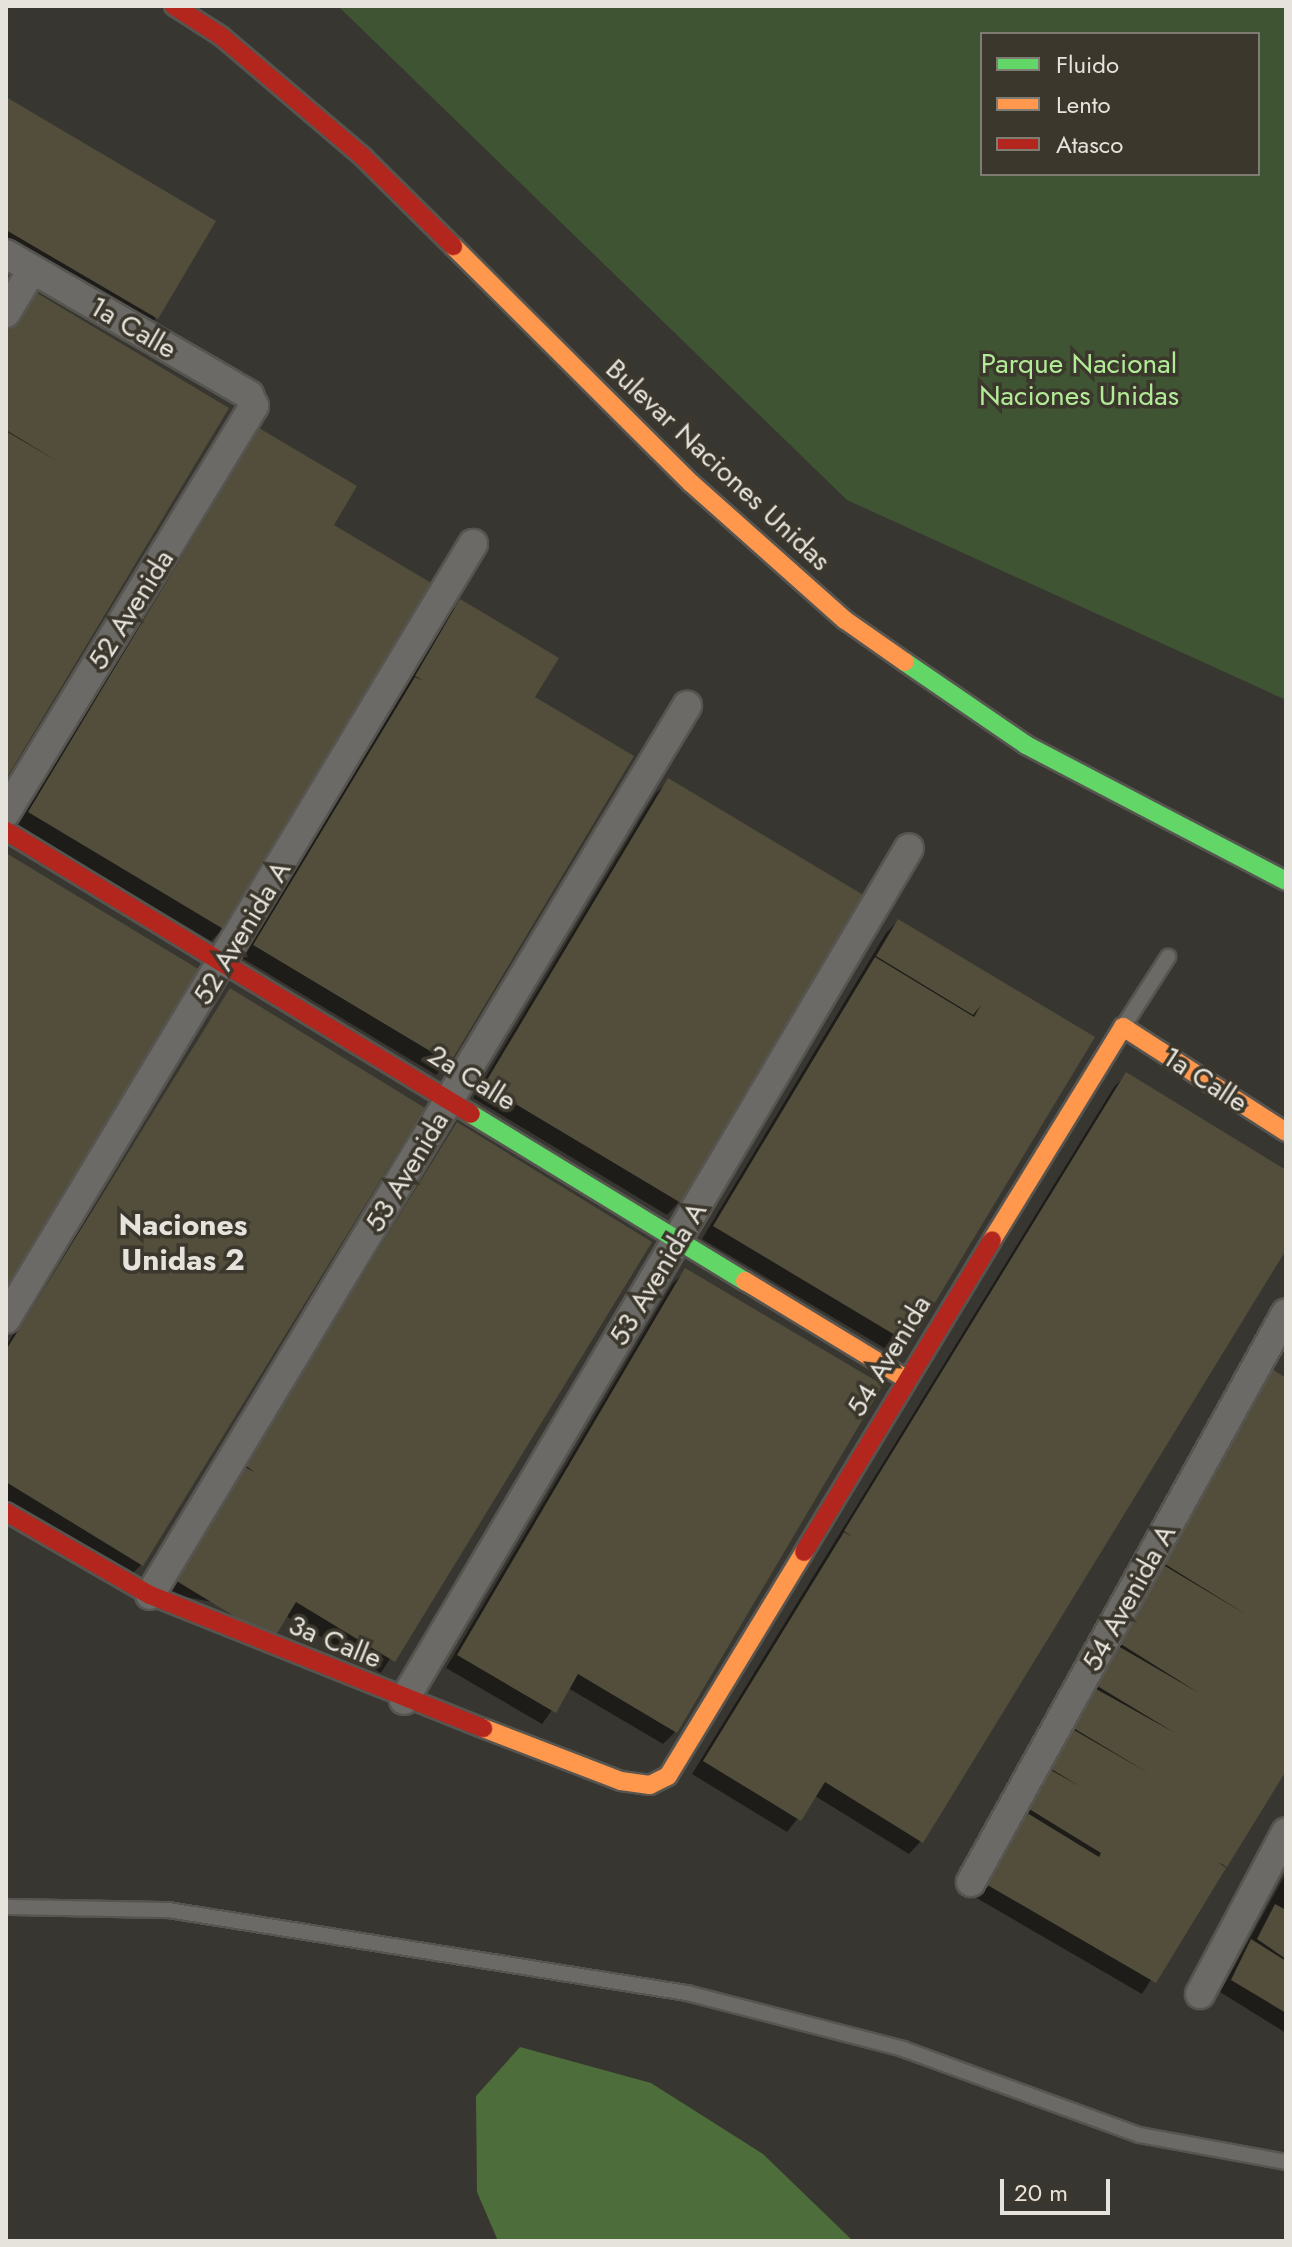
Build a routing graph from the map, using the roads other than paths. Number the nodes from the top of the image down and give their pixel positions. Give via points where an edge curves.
1 (174, 6) edge
2 (6, 254) edge
3 (32, 270) junction
4 (6, 313) edge
5 (254, 406) joint
6 (473, 544) dead end
7 (687, 706) dead end
8 (6, 813) edge
9 (6, 831) edge
10 (909, 848) dead end
11 (1286, 881) edge
12 (1168, 957) dead end
13 (226, 961) junction
14 (1123, 1027) junction
15 (452, 1098) junction
16 (1286, 1132) edge
17 (679, 1239) junction
18 (1286, 1313) edge
19 (6, 1319) edge
20 (906, 1379) junction
21 (6, 1512) edge
22 (150, 1595) junction
23 (404, 1700) junction
24 (658, 1783) joint
25 (1286, 1832) edge
26 (971, 1882) dead end
27 (6, 1907) edge
28 (1200, 1994) dead end
29 (1286, 2162) edge

1 - 11 street, Bulevar Naciones Unidas via 221,36 363,157 691,483 845,620 1026,745
2 - 3 street, 1a Calle
3 - 4 street
3 - 5 street, 1a Calle via 249,395
5 - 8 street, 52 Avenida
6 - 13 street, 52 Avenida A
7 - 15 street, 53 Avenida
9 - 13 street, 2a Calle
10 - 17 street, 53 Avenida A
12 - 14 lane, 54 Avenida
13 - 15 street, 2a Calle
13 - 19 street, 52 Avenida A
14 - 16 street, 1a Calle
14 - 20 street, 54 Avenida
15 - 17 street, 2a Calle
15 - 22 street, 53 Avenida
17 - 20 street, 2a Calle
17 - 23 street, 53 Avenida A
18 - 26 street, 54 Avenida A
20 - 24 street, 54 Avenida via 684,1755
21 - 22 street, 3a Calle
22 - 23 street, 3a Calle
23 - 24 street, 3a Calle via 621,1781
25 - 28 street
27 - 29 lane via 168,1910 687,1993 903,2049 1139,2135

